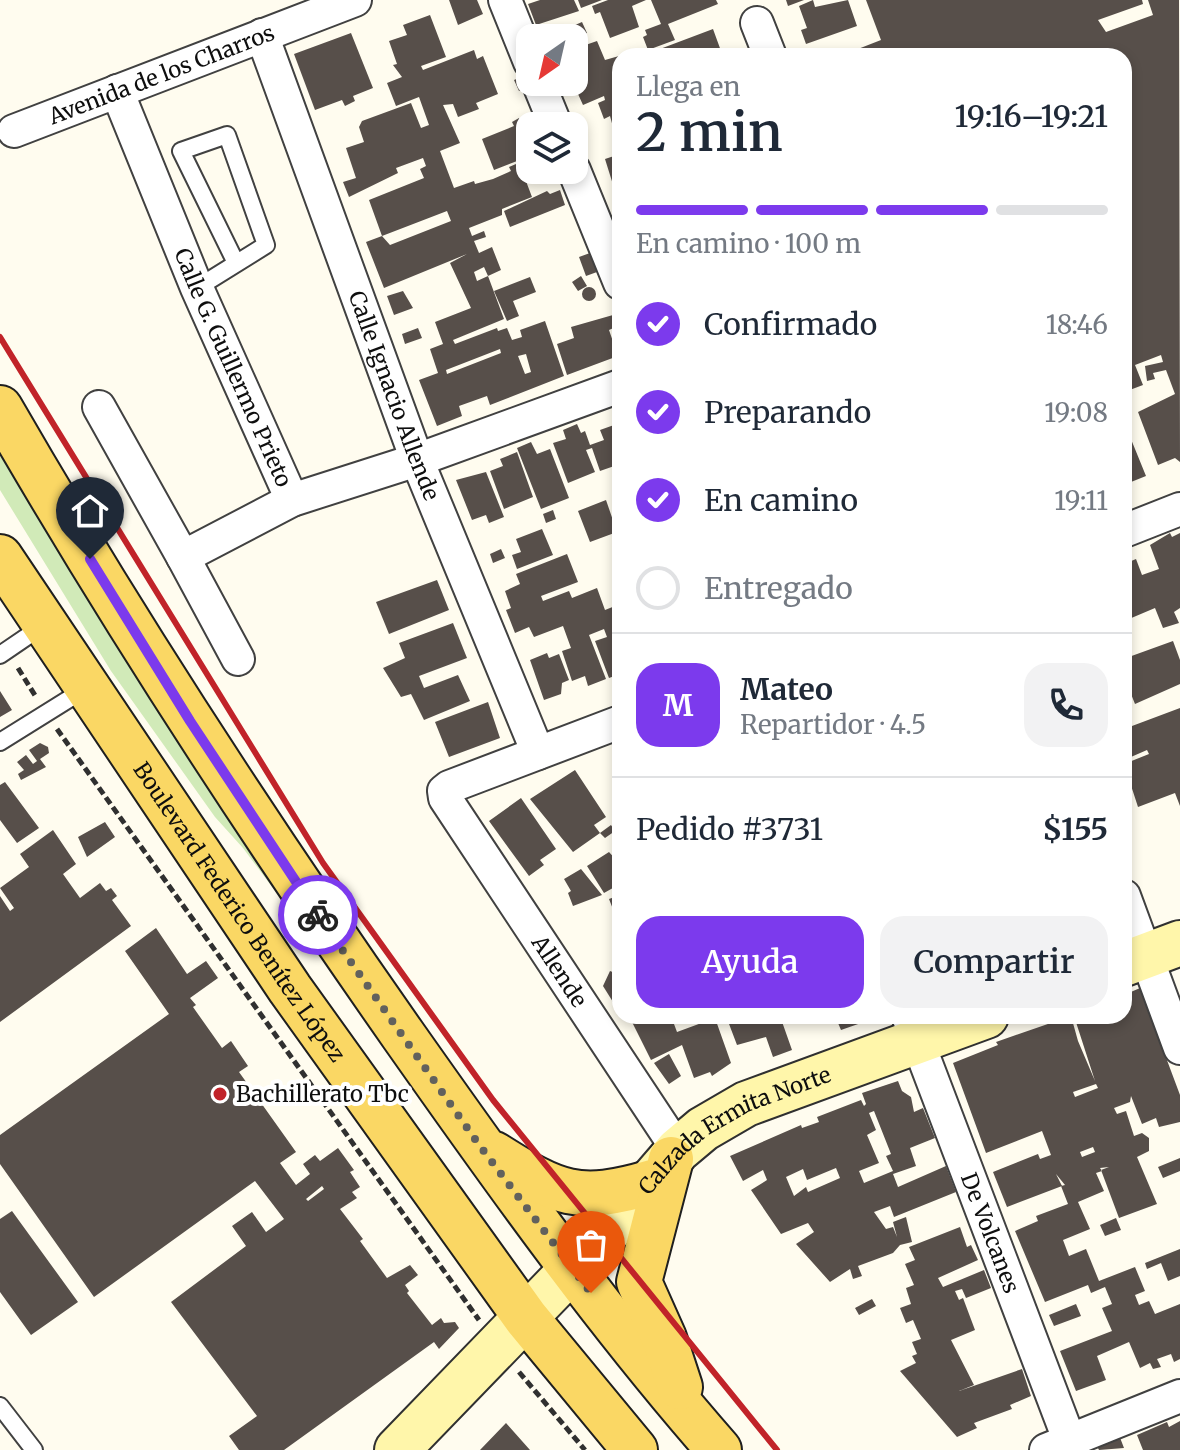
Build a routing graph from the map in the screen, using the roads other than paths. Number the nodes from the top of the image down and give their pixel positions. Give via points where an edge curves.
1 (355, 0) edge
2 (505, 0) edge
3 (757, 23) dead end
4 (516, 27) edge
5 (262, 35) junction
6 (767, 48) edge
7 (117, 91) junction
8 (14, 131) dead end
9 (580, 184) edge
10 (236, 263) junction
11 (612, 263) edge
12 (197, 288) junction
13 (612, 389) edge
14 (99, 407) dead end
15 (0, 408) edge
16 (417, 460) junction
17 (292, 500) junction
18 (1180, 509) edge
19 (1132, 528) edge
20 (0, 557) edge
21 (183, 557) junction
22 (45, 624) junction
23 (0, 655) edge
24 (238, 659) dead end
25 (85, 689) junction
26 (612, 725) edge
27 (0, 742) edge
28 (538, 753) junction
29 (1132, 914) edge
30 (1150, 955) edge
31 (941, 1024) edge
32 (913, 1029) edge
33 (1180, 1048) edge
34 (477, 1142) junction
35 (667, 1164) junction
36 (572, 1269) junction
37 (526, 1318) junction
38 (1180, 1396) edge
39 (0, 1406) edge
40 (689, 1416) junction
41 (1063, 1447) edge
42 (34, 1450) edge
43 (397, 1450) edge
44 (635, 1450) edge
45 (719, 1450) edge

1 - 5 street, Avenida de los Charros
2 - 4 street
3 - 6 street
5 - 7 street, Avenida de los Charros
5 - 16 street, Calle Ignacio Allende
7 - 8 street, Avenida de los Charros
7 - 12 street, Calle G. Guillermo Prieto
9 - 11 street
10 - 10 lane via 266,245 227,135 181,151
10 - 12 lane
12 - 17 street, Calle G. Guillermo Prieto
13 - 16 street, Calle G. Guillermo Prieto
14 - 21 street
15 - 34 main road via 190,721
16 - 17 street, Calle G. Guillermo Prieto
16 - 28 street, Calle Ignacio Allende
17 - 21 street
18 - 19 street
20 - 22 main road, Boulevard Federico Benítez López
21 - 24 street
22 - 23 lane
22 - 25 main road, Boulevard Federico Benítez López
25 - 27 lane
25 - 37 main road, Boulevard Federico Benítez López via 290,989
26 - 28 street
28 - 35 street, Allende via 444,791 445,798
29 - 30 street
30 - 33 street
31 - 32 main road, Calzada Ermita Norte
32 - 35 main road, Calzada Ermita Norte via 746,1104 703,1129
32 - 41 street, De Volcanes
34 - 35 main road via 532,1178 572,1195 616,1193
34 - 36 main road
35 - 36 main road, Calzada Ermita Norte
35 - 40 main road via 639,1282
36 - 37 main road, Calzada Ermita Norte
36 - 40 main road
37 - 43 main road, Calzada Ermita Norte
37 - 44 main road, Boulevard Federico Benítez López
38 - 41 street
39 - 42 lane
40 - 45 main road

